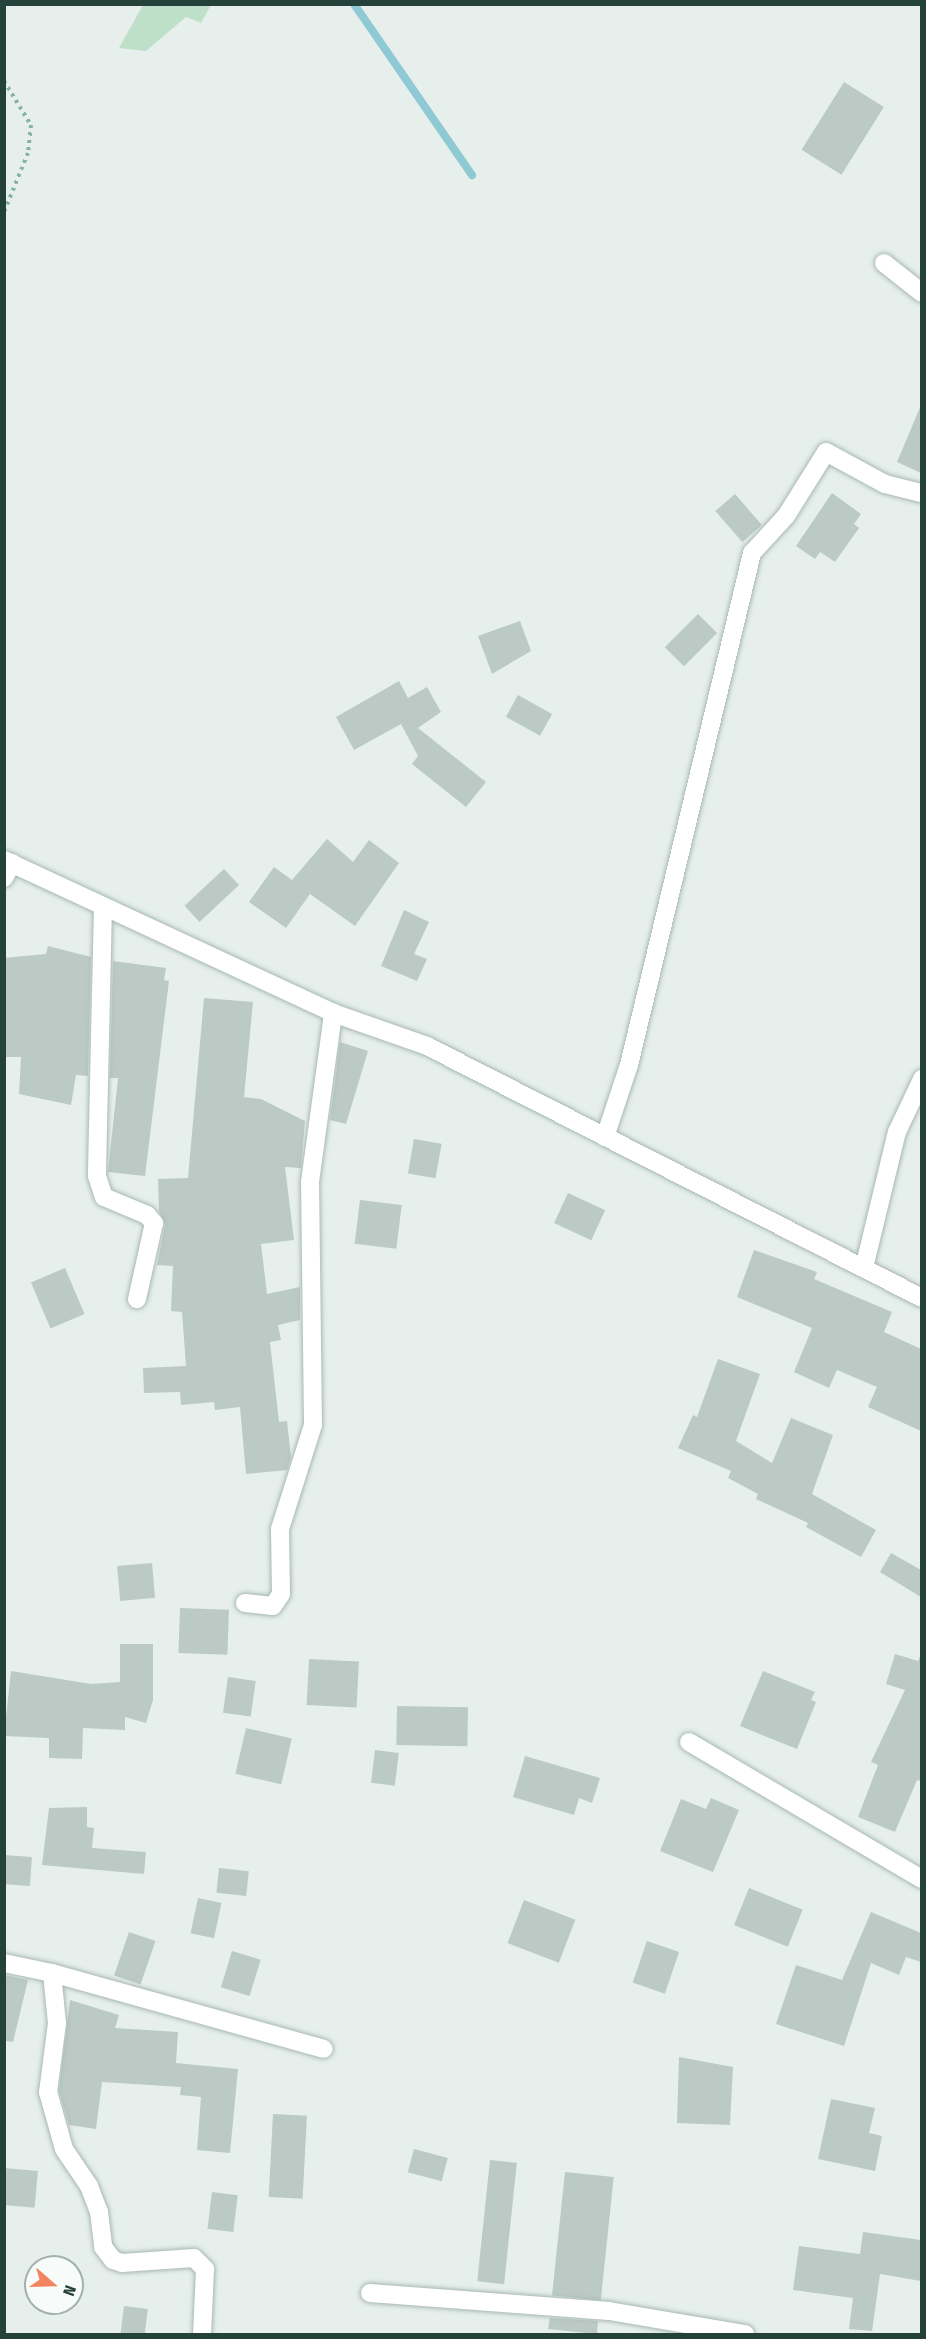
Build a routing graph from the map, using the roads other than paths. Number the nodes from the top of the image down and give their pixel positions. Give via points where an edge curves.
1 (884, 263) dead end
2 (921, 293) edge
3 (921, 493) edge
4 (7, 867) edge
5 (103, 906) junction
6 (333, 1013) junction
7 (921, 1079) edge
8 (605, 1137) junction
9 (864, 1268) junction
10 (921, 1298) edge
11 (137, 1299) dead end
12 (245, 1603) dead end
13 (689, 1742) dead end
14 (921, 1879) edge
15 (4, 1963) edge
16 (52, 1973) junction
17 (324, 2049) dead end
18 (370, 2293) dead end
19 (202, 2334) edge
20 (746, 2334) edge

1 - 2 street
3 - 8 street via 885,484 826,452 786,516 752,553 629,1065
4 - 5 street
5 - 6 street
5 - 11 street via 97,1176 104,1197 147,1215 154,1223
6 - 8 street via 427,1046
6 - 12 street via 310,1182 313,1425 280,1529 281,1594 273,1606
7 - 9 street via 897,1132
8 - 9 street
9 - 10 street
13 - 14 street
15 - 16 street
16 - 17 street
16 - 19 street via 57,2023 48,2092 64,2149 89,2186 99,2212 103,2247 113,2260 122,2263 194,2258 205,2269
18 - 20 street via 609,2311

